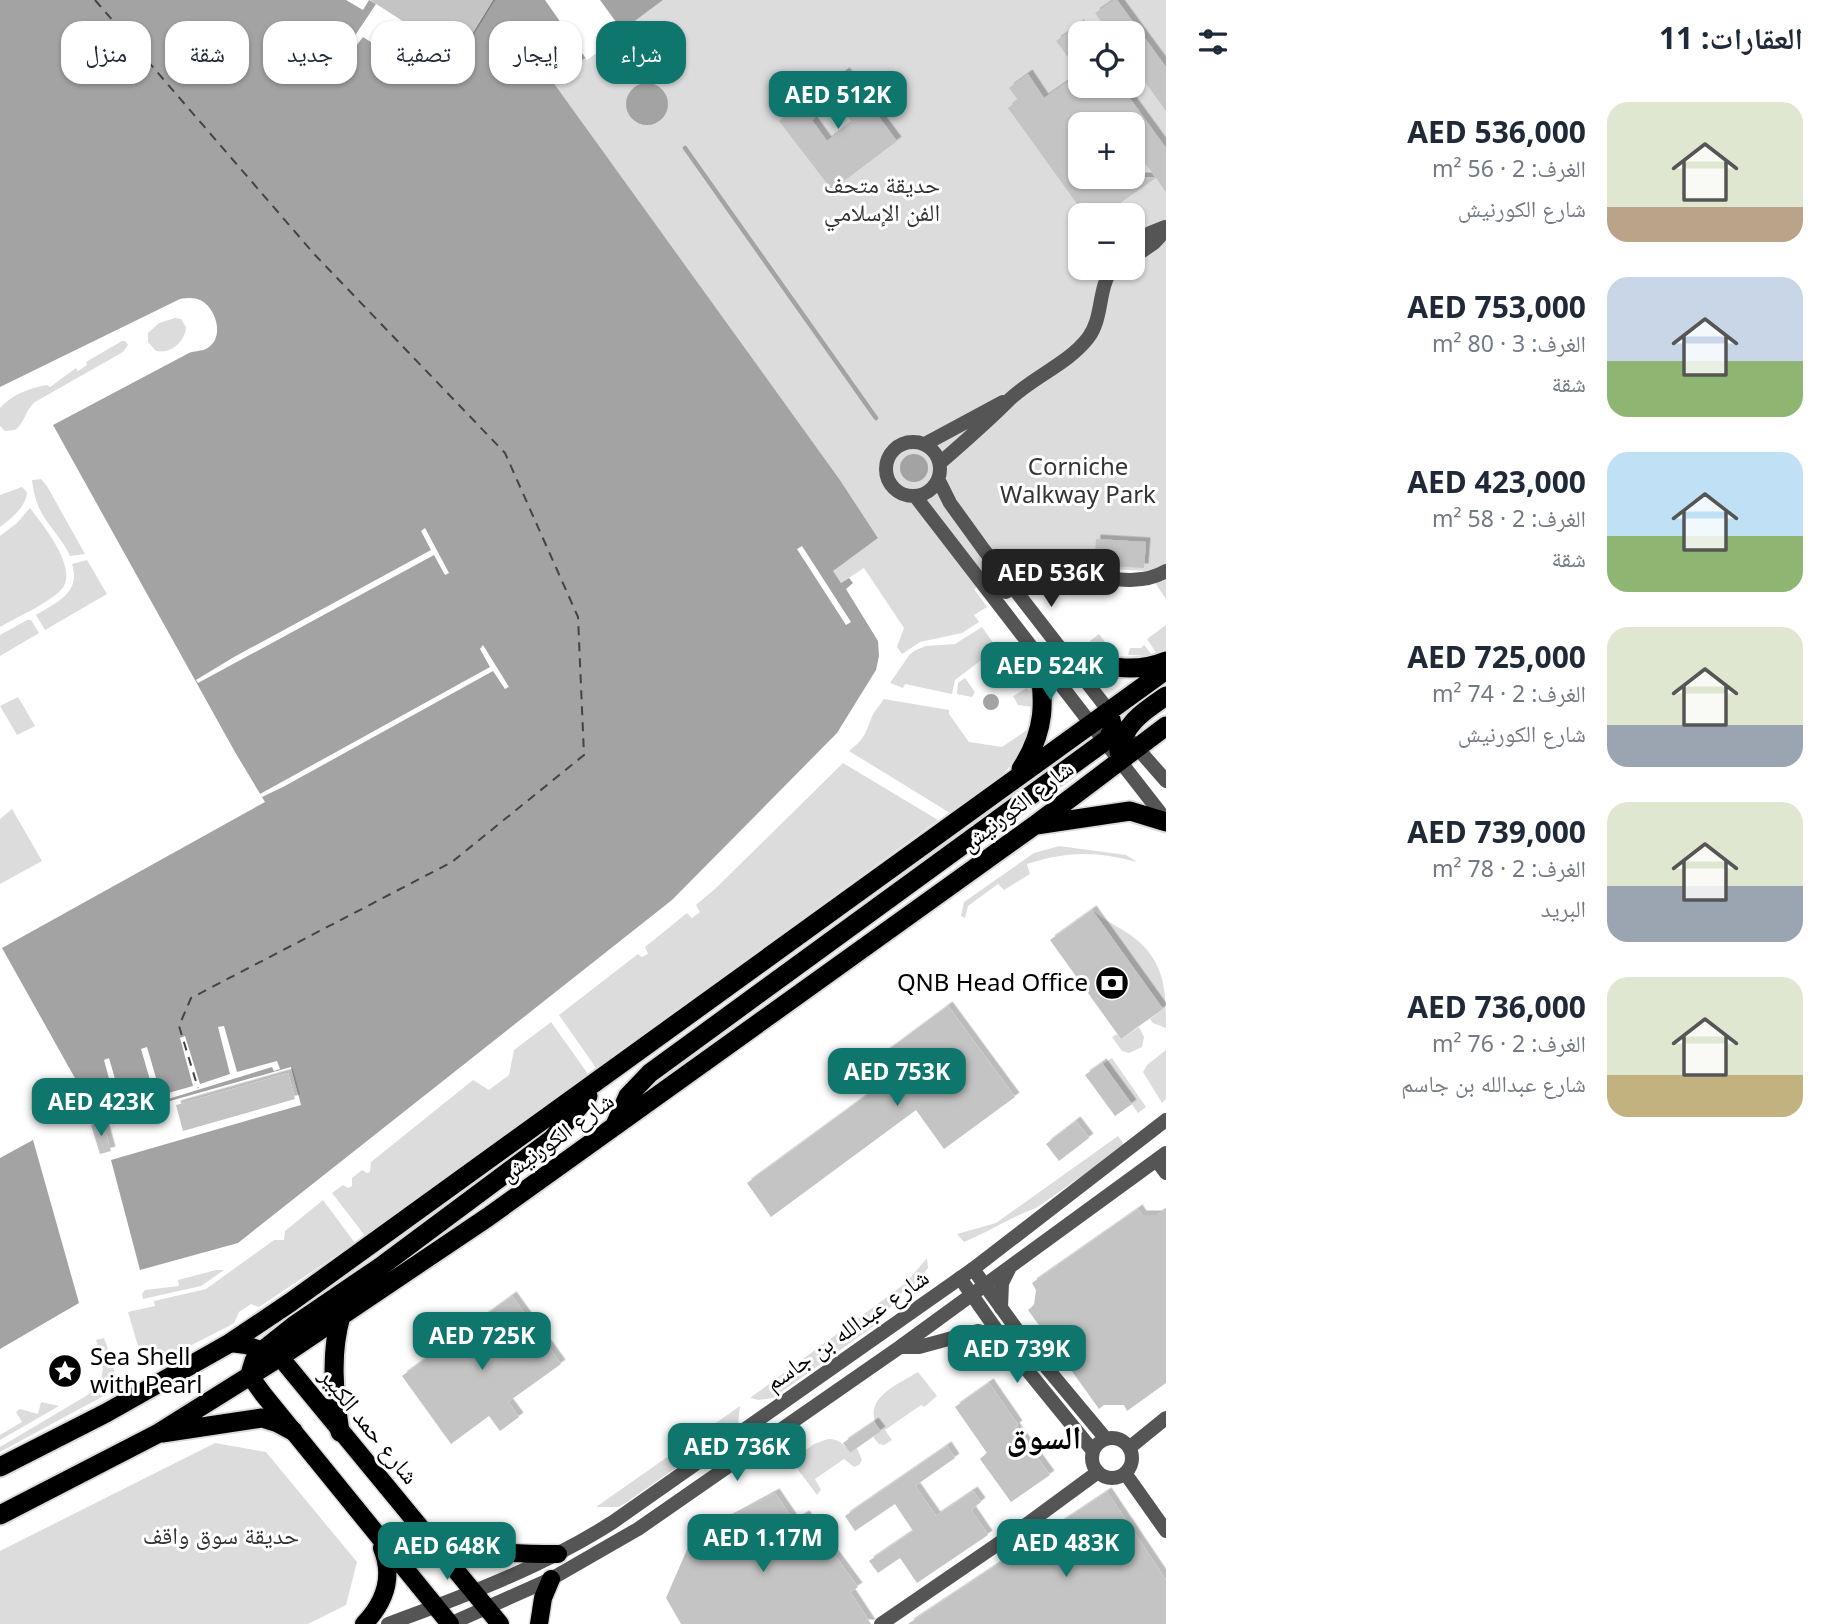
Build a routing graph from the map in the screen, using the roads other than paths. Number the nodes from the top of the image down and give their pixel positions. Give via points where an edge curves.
1 (1166, 228) edge
2 (1145, 236) edge
3 (1145, 249) edge
4 (1105, 280) edge
5 (1008, 401) junction
6 (925, 444) junction
7 (940, 463) junction
8 (938, 479) junction
9 (915, 496) junction
10 (1166, 571) edge
11 (1012, 587) junction
12 (995, 600) junction
13 (1063, 653) junction
14 (1038, 657) junction
15 (1166, 661) edge
16 (1166, 670) edge
17 (1166, 696) edge
18 (1109, 711) junction
19 (1091, 724) junction
20 (1166, 726) edge
21 (1131, 740) junction
22 (1104, 742) junction
23 (1119, 761) junction
24 (1014, 779) junction
25 (1166, 780) edge
26 (1166, 821) edge
27 (1035, 825) junction
28 (600, 1080) junction
29 (1166, 1120) edge
30 (615, 1126) junction
31 (1161, 1157) edge
32 (1166, 1173) edge
33 (1009, 1268) junction
34 (967, 1273) junction
35 (978, 1290) junction
36 (1001, 1308) junction
37 (341, 1316) junction
38 (230, 1343) junction
39 (900, 1347) junction
40 (1010, 1349) junction
41 (271, 1354) junction
42 (250, 1376) junction
43 (1166, 1418) edge
44 (293, 1431) junction
45 (340, 1432) junction
46 (158, 1434) junction
47 (1106, 1439) junction
48 (1129, 1448) junction
49 (1093, 1451) junction
50 (0, 1467) edge
51 (1098, 1472) junction
52 (1125, 1473) junction
53 (0, 1515) edge
54 (1166, 1531) edge
55 (376, 1532) junction
56 (429, 1538) junction
57 (558, 1554) junction
58 (551, 1579) junction
59 (472, 1591) junction
60 (435, 1606) junction
61 (486, 1608) junction
62 (364, 1624) edge
63 (388, 1624) edge
64 (450, 1624) edge
65 (499, 1624) edge
66 (539, 1624) edge
67 (881, 1624) edge

1 - 2 street
1 - 3 street
4 - 5 street via 1096,325 1088,338
5 - 6 street
5 - 7 street
6 - 7 street
6 - 9 street via 899,445 886,462 891,486
7 - 8 street
8 - 9 street via 929,491
8 - 11 street via 950,503
9 - 12 street
10 - 11 street via 1138,579 1041,575
11 - 12 street
11 - 13 street
12 - 14 street
13 - 15 highway via 1115,668
13 - 18 street
14 - 19 street
14 - 24 highway via 1043,716 1035,748
16 - 18 highway, شارع الكورنيش
17 - 21 highway via 1137,717
18 - 19 highway, شارع الكورنيش
18 - 21 street
18 - 22 highway via 1113,728
19 - 22 street
19 - 24 highway, شارع الكورنيش
20 - 21 highway
21 - 23 highway
21 - 25 street
22 - 23 street
22 - 30 highway via 650,1073 628,1096
23 - 26 street
23 - 27 highway, شارع الكورنيش
24 - 28 highway, شارع الكورنيش
26 - 27 highway via 1130,811
27 - 30 highway, شارع الكورنيش
28 - 38 highway, شارع الكورنيش
28 - 41 highway via 552,1139 296,1324
29 - 34 street, شارع عبدالله بن جاسم
30 - 37 highway, شارع الكورنيش
31 - 32 street
31 - 33 street, شارع عبدالله بن جاسم
33 - 35 street, شارع عبدالله بن جاسم
33 - 36 street via 1002,1283
34 - 35 street
34 - 57 street, شارع عبدالله بن جاسم via 702,1462
35 - 36 street
35 - 39 street, شارع عبدالله بن جاسم
35 - 40 street
36 - 47 street
37 - 41 highway, شارع الكورنيش
37 - 45 highway via 334,1365
38 - 41 main road
38 - 50 highway, شارع الكورنيش
39 - 40 street via 919,1347 978,1331
39 - 58 street, شارع عبدالله بن جاسم via 638,1530
40 - 49 street
41 - 42 highway via 254,1362
41 - 45 main road, شارع حمد الكبير
42 - 44 main road
42 - 46 highway
43 - 48 street
44 - 46 highway via 262,1419
44 - 55 main road
45 - 56 main road, شارع حمد الكبير
46 - 53 highway
47 - 48 street via 1119,1439
47 - 49 street
48 - 52 street via 1132,1461
49 - 51 street via 1092,1462
51 - 52 street via 1114,1478
51 - 67 street
52 - 54 street
55 - 60 main road
55 - 62 main road via 389,1575 380,1603
56 - 57 main road via 459,1548
56 - 59 main road, شارع حمد الكبير
57 - 59 street, شارع عبدالله بن جاسم
58 - 61 street, شارع عبدالله بن جاسم
58 - 66 main road
59 - 60 street, شارع عبدالله بن جاسم
59 - 61 main road, شارع حمد الكبير
60 - 63 street, شارع عبدالله بن جاسم
60 - 64 main road
61 - 64 street, شارع عبدالله بن جاسم
61 - 65 main road, شارع حمد الكبير

